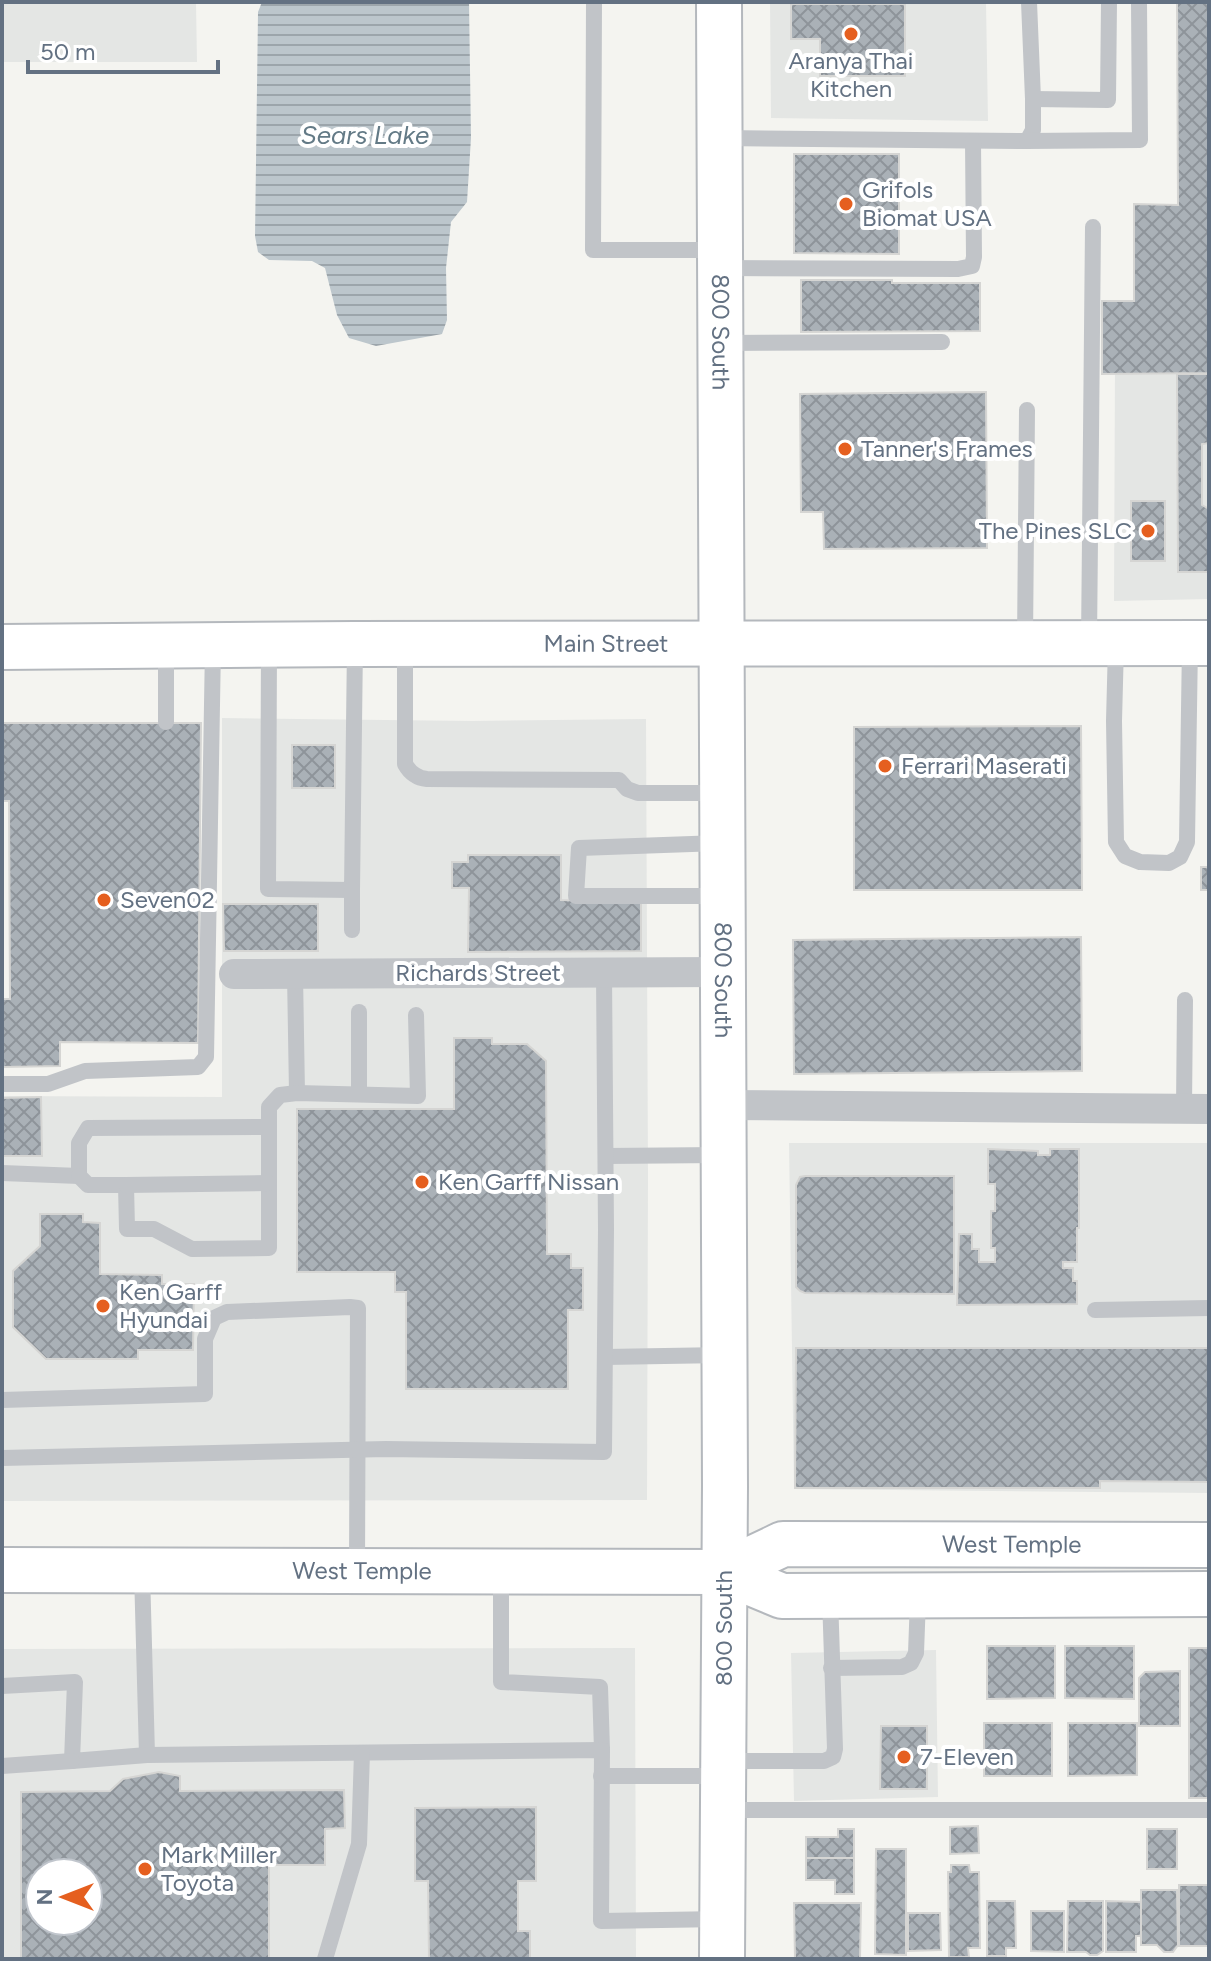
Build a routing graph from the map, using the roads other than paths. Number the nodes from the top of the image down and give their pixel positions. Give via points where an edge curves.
1 (594, 2) edge
2 (719, 2) edge
3 (1029, 2) edge
4 (1109, 2) edge
5 (1139, 2) edge
6 (1033, 99) junction
7 (719, 138) junction
8 (973, 141) junction
9 (1027, 141) junction
10 (1093, 227) dead end
11 (720, 259) junction
12 (942, 342) dead end
13 (720, 343) junction
14 (1027, 410) dead end
15 (1199, 643) edge
16 (269, 644) junction
17 (355, 644) junction
18 (405, 644) junction
19 (720, 644) junction
20 (1025, 644) junction
21 (1102, 644) junction
22 (166, 645) junction
23 (213, 645) junction
24 (2, 647) edge
25 (166, 722) dead end
26 (722, 793) junction
27 (722, 843) junction
28 (352, 890) junction
29 (722, 896) junction
30 (352, 930) dead end
31 (722, 972) junction
32 (604, 973) junction
33 (234, 974) dead end
34 (295, 974) junction
35 (1185, 1000) dead end
36 (359, 1012) dead end
37 (416, 1015) dead end
38 (2, 1084) edge
39 (297, 1093) junction
40 (359, 1094) junction
41 (723, 1105) junction
42 (1196, 1109) edge
43 (267, 1127) junction
44 (723, 1155) junction
45 (606, 1156) junction
46 (2, 1173) edge
47 (79, 1176) junction
48 (268, 1183) junction
49 (126, 1185) junction
50 (1209, 1308) edge
51 (1095, 1310) dead end
52 (724, 1355) junction
53 (605, 1357) junction
54 (2, 1400) edge
55 (358, 1449) junction
56 (2, 1458) edge
57 (1209, 1545) edge
58 (2, 1570) edge
59 (142, 1570) junction
60 (357, 1571) junction
61 (501, 1571) junction
62 (724, 1572) junction
63 (1209, 1594) edge
64 (918, 1595) junction
65 (830, 1596) junction
66 (831, 1668) junction
67 (2, 1686) edge
68 (602, 1750) junction
69 (362, 1753) junction
70 (147, 1755) junction
71 (72, 1761) junction
72 (2, 1766) edge
73 (601, 1776) junction
74 (724, 1782) junction
75 (1209, 1810) edge
76 (722, 1939) edge
77 (325, 1959) edge

1 - 11 lane via 593,250
2 - 7 main road, 800 South
3 - 6 lane
4 - 6 lane via 1108,100
5 - 9 lane via 1140,140
6 - 9 lane via 1033,130
7 - 8 lane
7 - 11 main road, 800 South
8 - 9 lane
8 - 11 lane via 972,266
10 - 21 lane
11 - 13 main road, 800 South
12 - 13 lane
13 - 19 main road, 800 South
14 - 20 lane
15 - 21 main road, Main Street
15 - 21 lane via 1187,842 1180,857 1169,863 1140,862 1125,856 1116,842
16 - 17 main road, Main Street
16 - 23 main road, Main Street
16 - 28 lane via 268,889
17 - 18 main road, Main Street
17 - 28 lane
18 - 19 main road, Main Street
18 - 26 lane via 405,764 416,776 619,780 638,793
19 - 20 main road, Main Street
19 - 26 main road, 800 South
20 - 21 main road, Main Street
22 - 23 main road, Main Street
22 - 24 main road, Main Street
22 - 25 lane
23 - 38 lane via 206,1057 198,1067 85,1071 48,1084
26 - 27 main road, 800 South
27 - 29 main road, 800 South
27 - 29 lane via 579,848 576,896
28 - 30 lane
29 - 31 main road, 800 South
31 - 32 street, Richards Street
31 - 41 main road, 800 South
32 - 34 street, Richards Street
32 - 45 lane
33 - 34 street, Richards Street
34 - 39 lane
35 - 42 lane
36 - 40 lane
37 - 40 lane via 418,1096
39 - 40 lane
39 - 43 lane via 280,1095 269,1107
41 - 42 street
41 - 44 main road, 800 South
43 - 47 lane via 88,1128 79,1143
43 - 48 lane
44 - 45 lane
44 - 52 main road, 800 South
45 - 53 lane
46 - 47 lane
47 - 49 lane via 88,1185
48 - 49 lane
48 - 49 lane via 269,1248 192,1249 154,1229 127,1229
50 - 51 lane
52 - 53 lane
52 - 62 main road, 800 South
53 - 55 lane via 604,1452
54 - 55 lane via 205,1394 205,1339 214,1318 227,1312 358,1308
55 - 56 lane
55 - 60 lane
57 - 62 main road, West Temple via 783,1544
58 - 59 main road, West Temple
59 - 60 main road, West Temple
59 - 70 lane
60 - 61 main road, West Temple
61 - 62 main road, West Temple
61 - 68 lane via 501,1682 600,1687
62 - 65 main road, West Temple via 782,1596
62 - 74 main road, 800 South
63 - 64 main road, West Temple
64 - 65 main road, West Temple
64 - 66 lane via 911,1663
65 - 66 lane
66 - 74 lane via 833,1757
67 - 71 lane via 75,1682
68 - 69 lane
68 - 73 lane
69 - 70 lane
69 - 77 lane via 359,1844
70 - 71 lane
71 - 72 lane
73 - 74 lane
73 - 76 lane via 601,1921
74 - 75 lane
74 - 76 main road, 800 South

